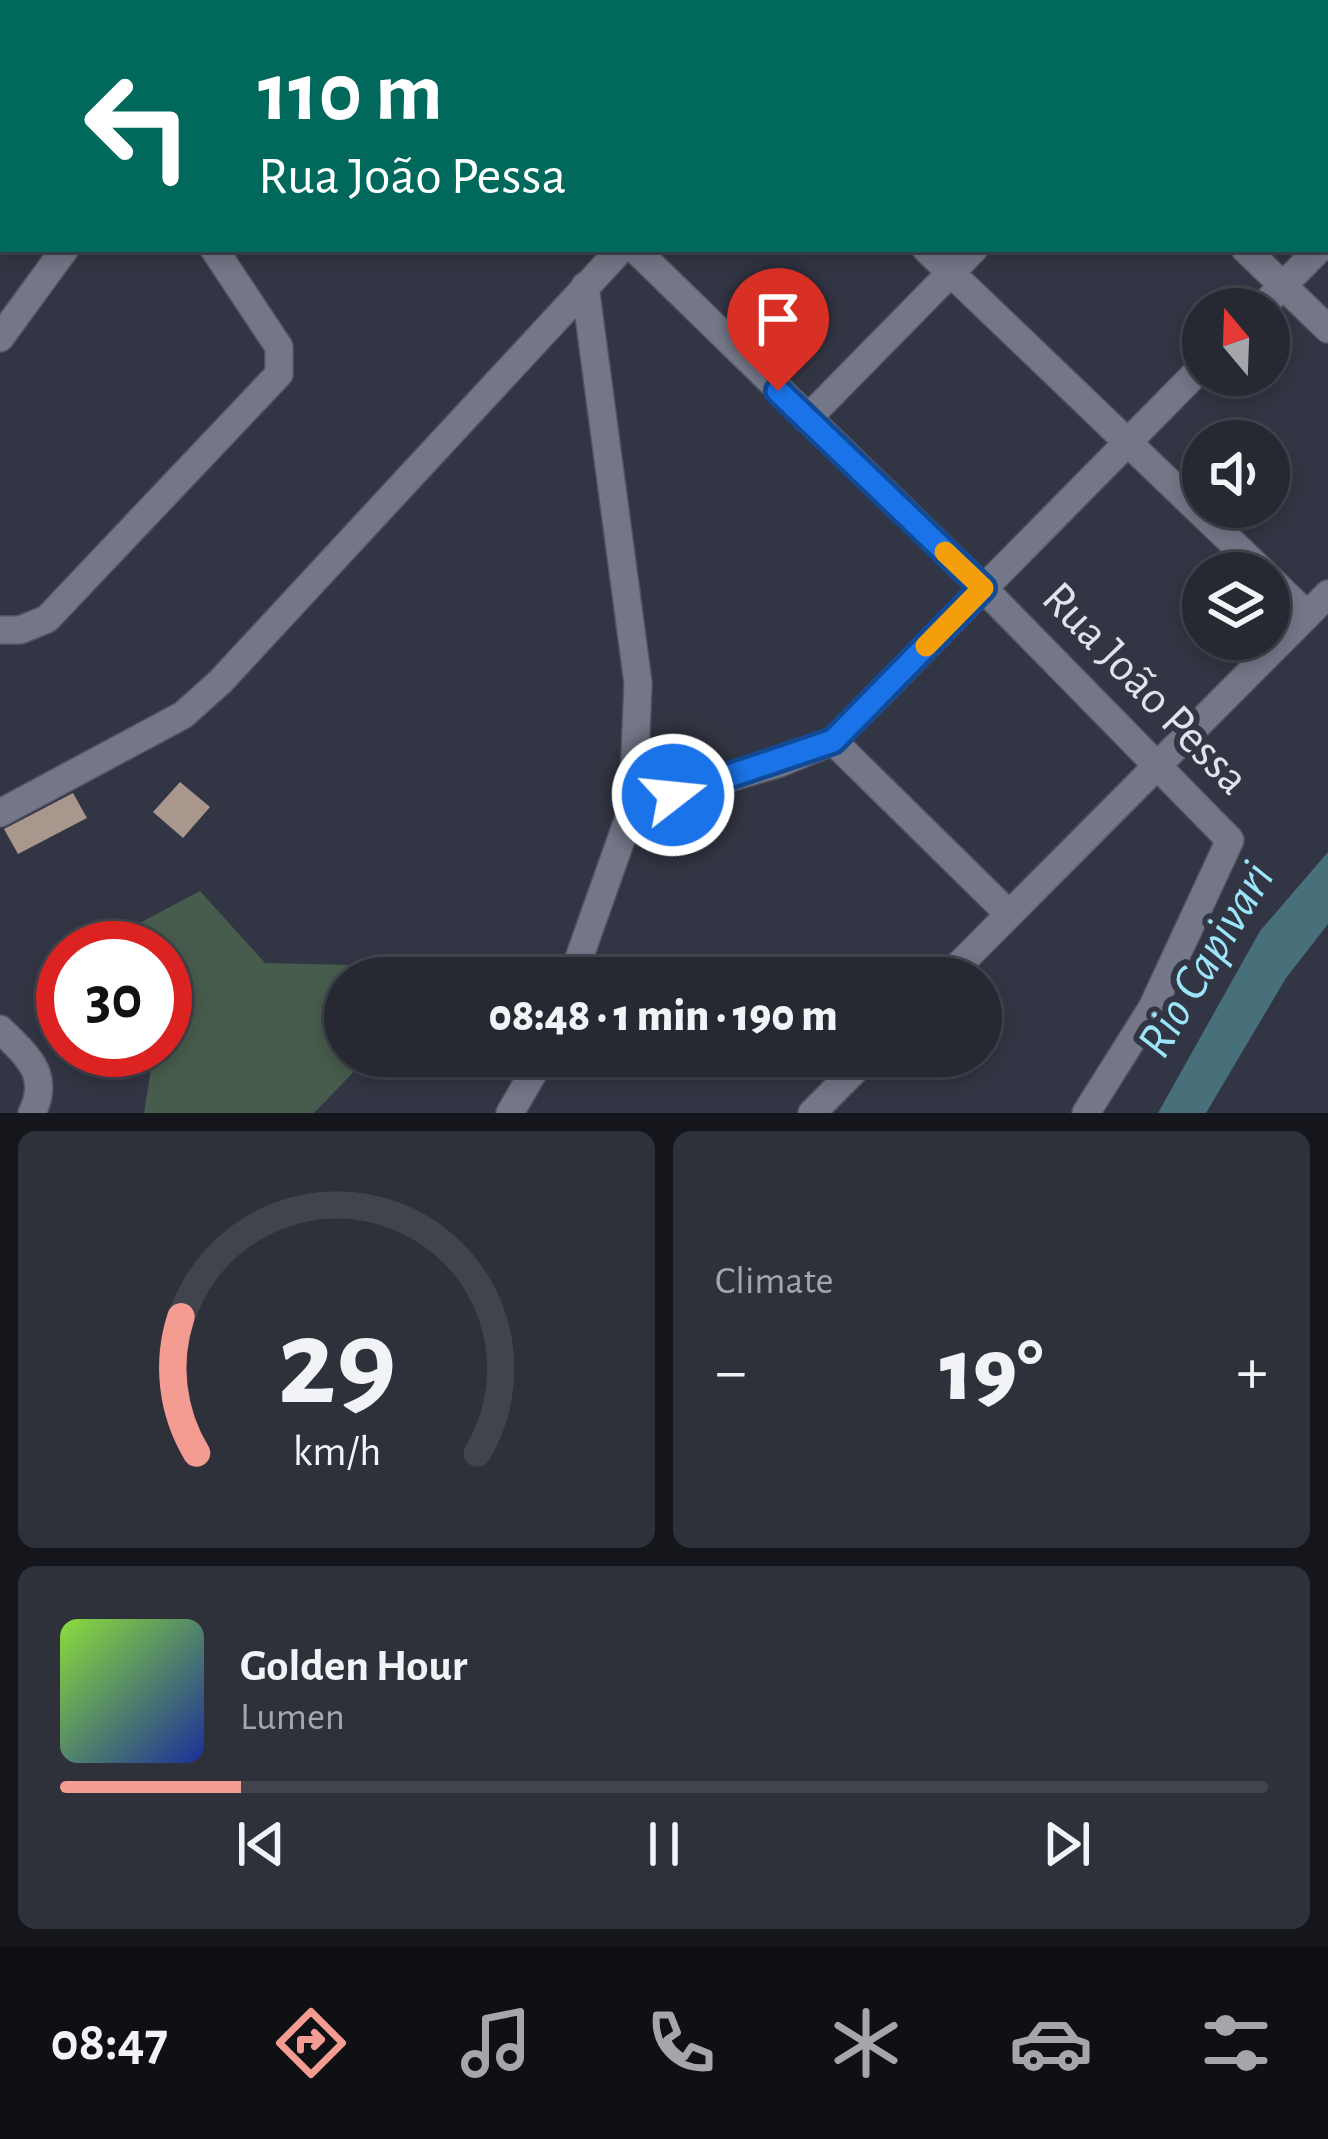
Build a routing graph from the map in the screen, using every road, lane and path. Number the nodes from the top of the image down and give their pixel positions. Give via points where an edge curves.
1 (63, 252) edge
2 (216, 252) edge
3 (618, 252) edge
4 (638, 252) edge
5 (929, 252) edge
6 (971, 252) edge
7 (1248, 252) edge
8 (1316, 252) edge
9 (951, 273) junction
10 (585, 286) junction
11 (1283, 286) junction
12 (1328, 329) edge
13 (0, 338) edge
14 (1182, 387) edge
15 (807, 419) junction
16 (1127, 442) junction
17 (1242, 552) edge
18 (983, 588) junction
19 (1328, 594) edge
20 (1290, 598) edge
21 (1307, 615) junction
22 (0, 631) edge
23 (833, 741) junction
24 (1158, 764) junction
25 (633, 806) junction
26 (0, 813) edge
27 (1010, 914) junction
28 (579, 957) edge
29 (967, 957) edge
30 (0, 1029) edge
31 (531, 1077) edge
32 (848, 1077) edge
33 (32, 1113) edge
34 (510, 1113) edge
35 (812, 1113) edge
36 (1086, 1113) edge

1 - 13 street
2 - 22 street via 279,347 280,374 47,619
3 - 10 street
4 - 15 street, Rua João Pessa
5 - 9 street
6 - 9 street
7 - 11 street
8 - 11 street
9 - 15 street
9 - 16 street
10 - 25 street via 638,683
10 - 26 street via 220,682 183,715
11 - 12 street
14 - 16 street
15 - 18 street, Rua João Pessa
16 - 17 street
16 - 18 street
18 - 23 street
18 - 24 street, Rua João Pessa
19 - 21 street
20 - 21 street
21 - 24 street
23 - 25 street
23 - 27 street
24 - 27 street
24 - 36 street, Rua João Pessa via 1230,840 1152,1008
25 - 28 street
27 - 29 street
30 - 33 street via 36,1066 42,1086
31 - 34 street
32 - 35 street

